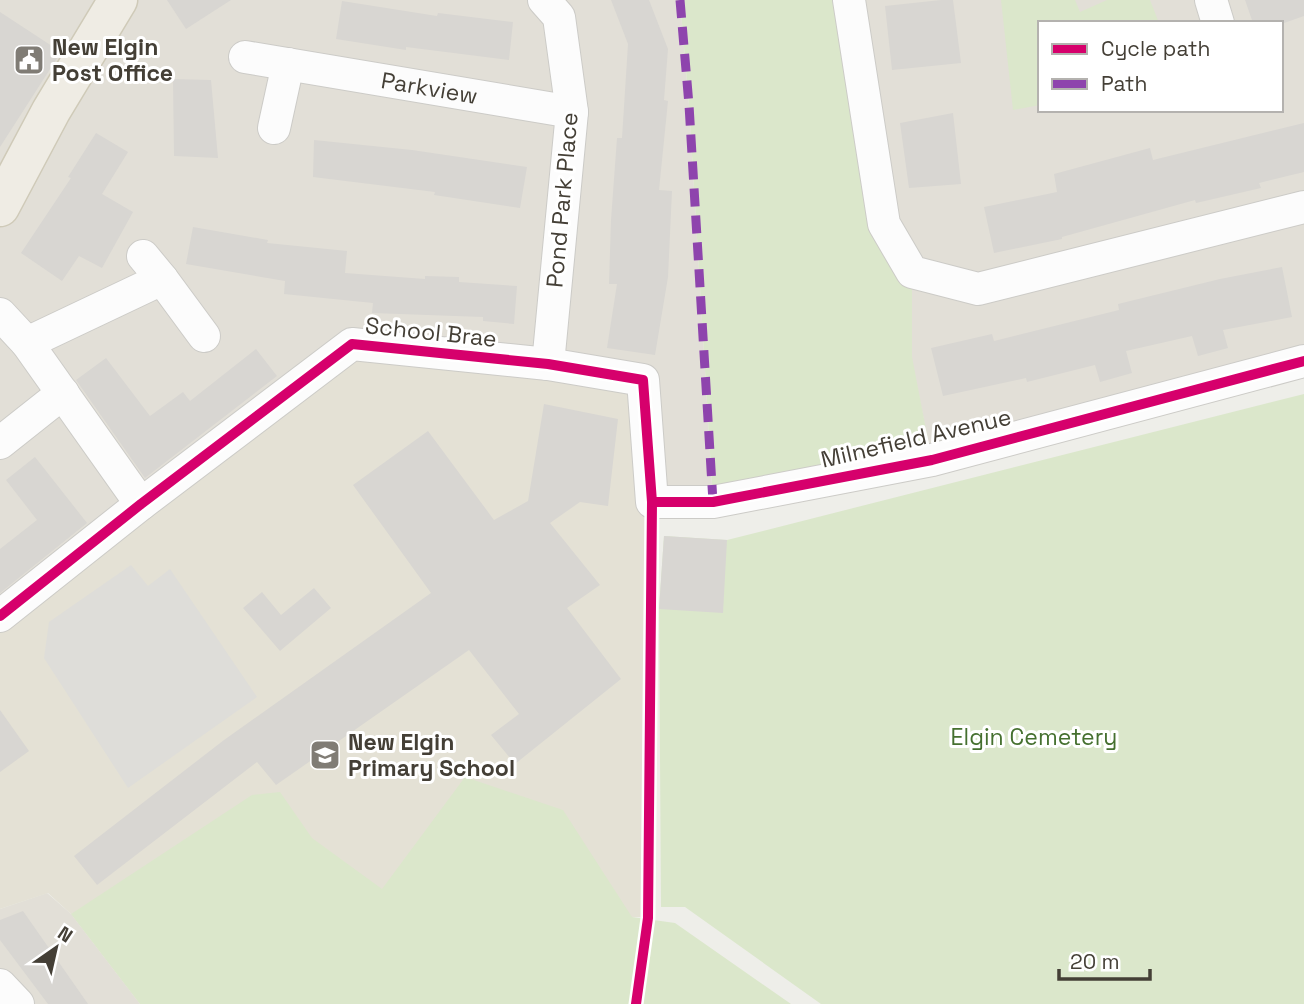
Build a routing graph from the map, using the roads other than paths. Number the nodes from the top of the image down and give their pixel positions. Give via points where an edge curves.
1 (118, 0) edge
2 (544, 0) edge
3 (849, 0) edge
4 (1211, 0) edge
5 (1216, 21) edge
6 (245, 57) dead end
7 (288, 64) junction
8 (572, 111) junction
9 (274, 128) dead end
10 (0, 207) edge
11 (1304, 207) edge
12 (0, 314) edge
13 (204, 336) dead end
14 (27, 344) junction
15 (1304, 361) edge
16 (548, 365) junction
17 (643, 380) joint
18 (63, 393) junction
19 (0, 443) edge
20 (141, 504) junction
21 (0, 616) edge
22 (0, 985) edge
23 (18, 1004) edge

1 - 10 main road
2 - 8 street, Pond Park Place via 559,17
3 - 11 street via 884,224 912,272 978,289
4 - 5 street
6 - 7 street, Parkview
7 - 8 street, Parkview
7 - 9 street
8 - 16 street, Pond Park Place
12 - 14 street
13 - 14 street via 152,267
14 - 18 street
15 - 17 street, Milnefield Avenue via 932,460 713,502 652,502
16 - 17 street, School Brae
16 - 20 street, School Brae via 352,344
18 - 19 street
18 - 20 street
20 - 21 street, School Brae
22 - 23 street

